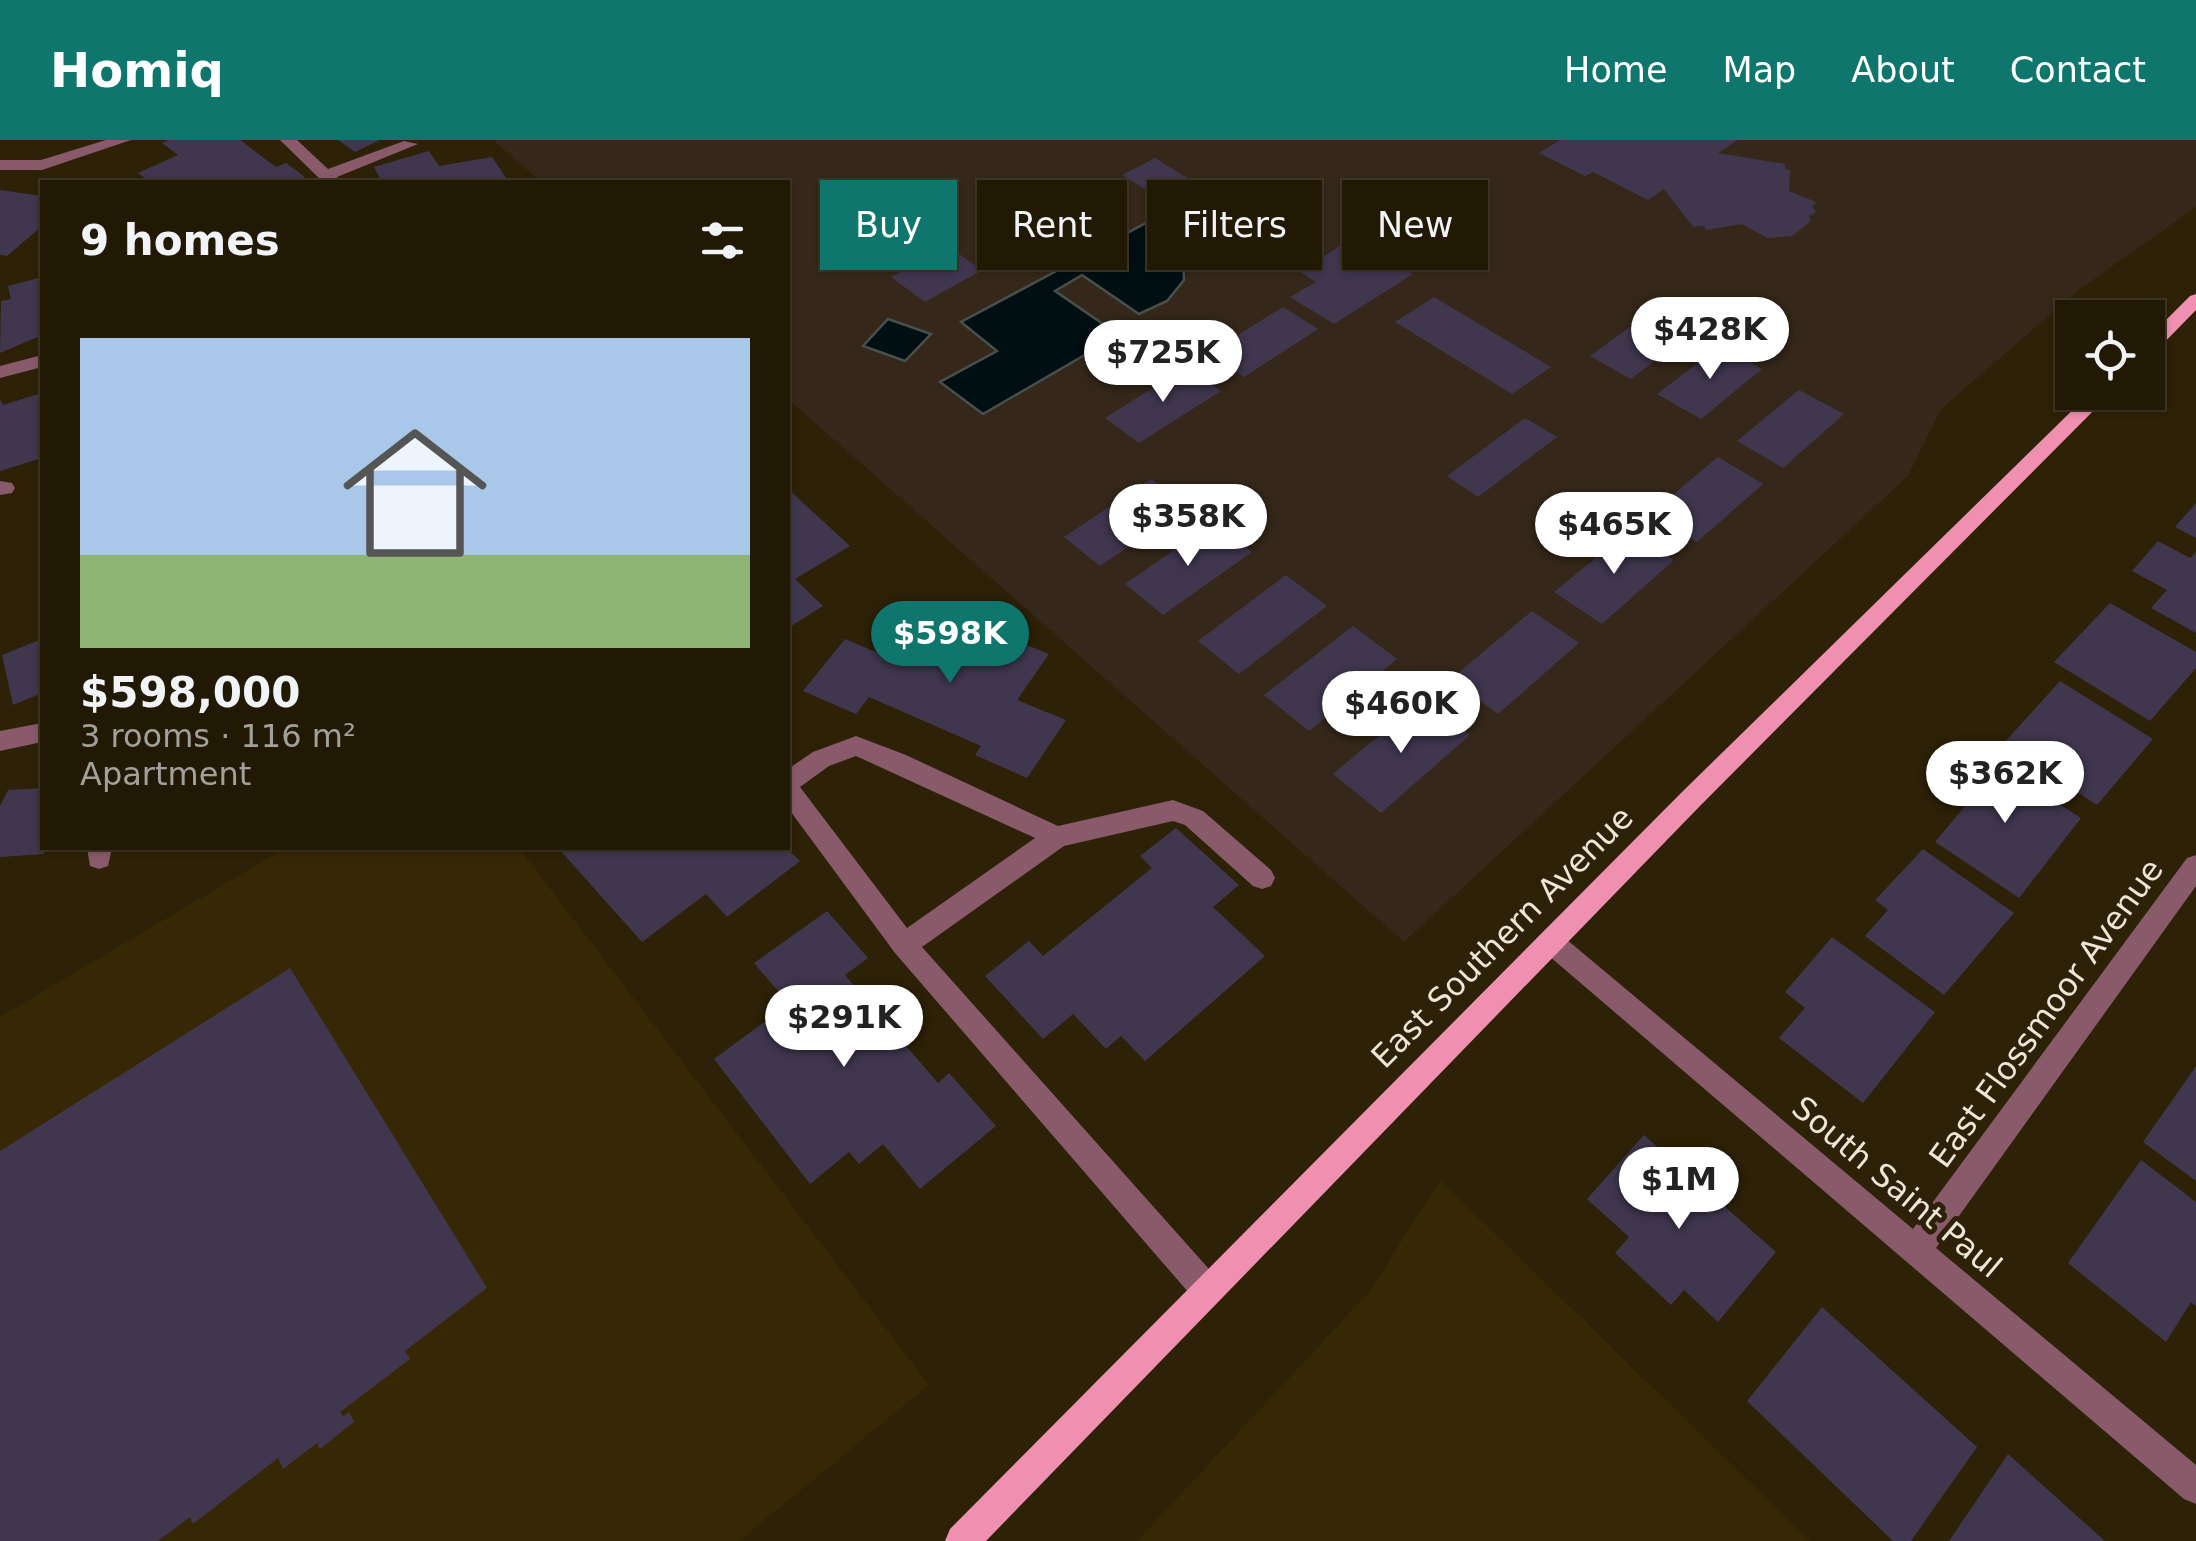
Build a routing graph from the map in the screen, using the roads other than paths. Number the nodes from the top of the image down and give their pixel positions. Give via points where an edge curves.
1 (123, 140) edge
2 (288, 140) edge
3 (410, 144) dead end
4 (0, 166) edge
5 (328, 179) edge
6 (2196, 300) edge
7 (2165, 331) edge
8 (40, 362) edge
9 (0, 372) edge
10 (2084, 410) edge
11 (40, 734) edge
12 (0, 741) edge
13 (790, 781) edge
14 (790, 793) edge
15 (1057, 837) junction
16 (2196, 866) edge
17 (1262, 878) dead end
18 (1550, 942) junction
19 (904, 945) junction
20 (1918, 1250) junction
21 (1206, 1290) junction
22 (2196, 1487) edge
23 (962, 1541) edge

1 - 4 street via 42,165
2 - 5 street
3 - 5 street
6 - 7 main road
8 - 9 street
10 - 18 main road, East Southern Avenue
11 - 12 street
13 - 15 street via 856,746
14 - 19 street
15 - 17 street via 1173,810 1194,818
15 - 19 street
16 - 20 street, East Flossmoor Avenue
18 - 20 street, South Saint Paul
18 - 21 main road, East Southern Avenue
19 - 21 street
20 - 22 street, South Saint Paul
21 - 23 main road, East Southern Avenue

